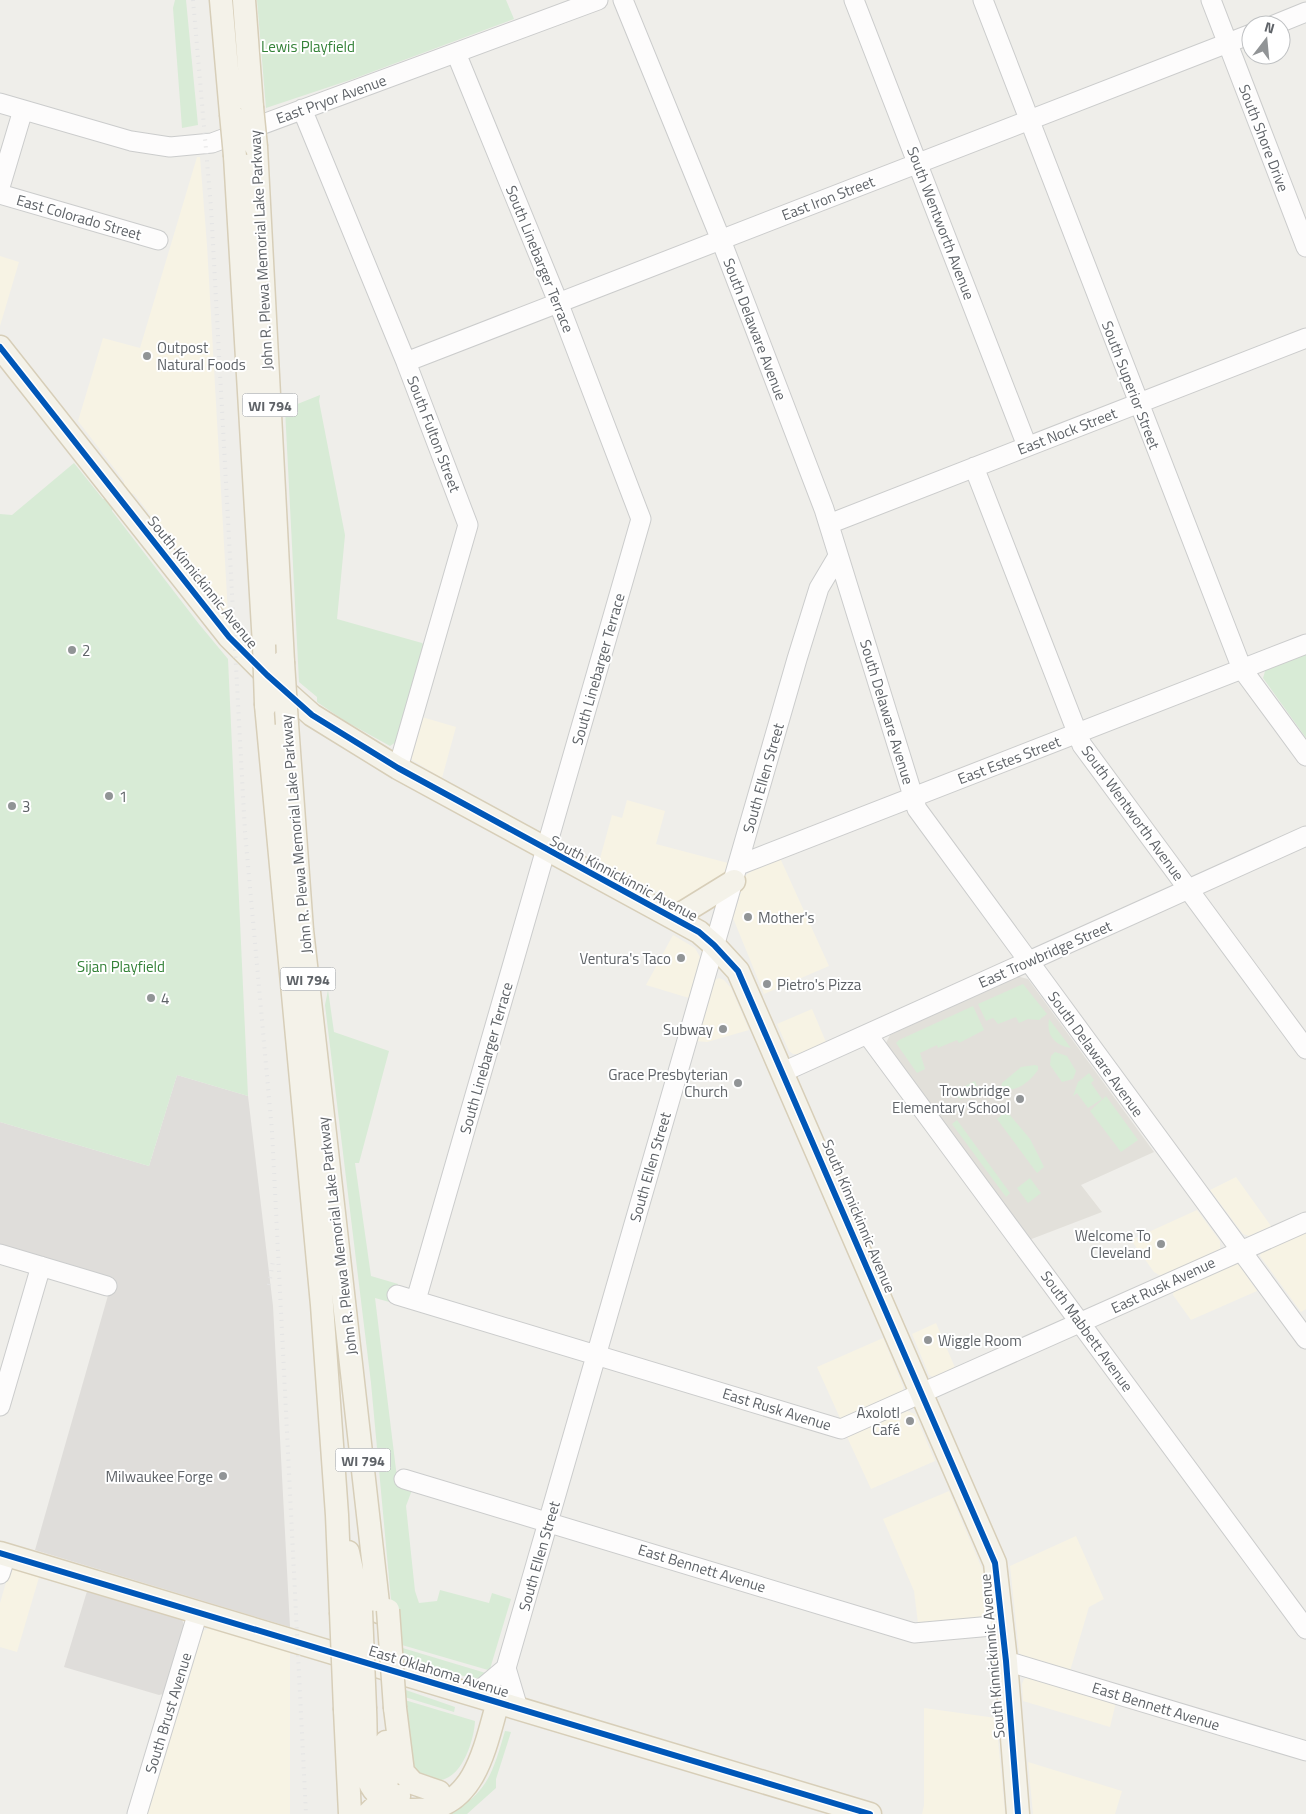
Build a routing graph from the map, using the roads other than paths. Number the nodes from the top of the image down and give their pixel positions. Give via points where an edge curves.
1 (222, 0) edge
2 (244, 0) edge
3 (598, 0) edge
4 (623, 0) edge
5 (854, 0) edge
6 (983, 0) edge
7 (1211, 0) edge
8 (1306, 12) edge
9 (1291, 18) edge
10 (1241, 38) edge
11 (1228, 43) junction
12 (456, 53) junction
13 (0, 102) edge
14 (302, 109) junction
15 (23, 110) junction
16 (242, 110) junction
17 (1029, 120) junction
18 (918, 164) junction
19 (0, 187) edge
20 (0, 194) edge
21 (158, 240) dead end
22 (721, 240) junction
23 (1306, 247) edge
24 (558, 302) junction
25 (1306, 338) edge
26 (0, 347) edge
27 (406, 362) junction
28 (1138, 403) junction
29 (1027, 446) junction
30 (974, 467) junction
31 (829, 524) junction
32 (838, 556) junction
33 (1306, 644) edge
34 (1242, 669) junction
35 (1077, 733) junction
36 (1306, 756) edge
37 (398, 768) junction
38 (913, 797) junction
39 (1306, 836) edge
40 (545, 850) junction
41 (736, 873) junction
42 (1188, 889) junction
43 (674, 918) junction
44 (714, 945) junction
45 (1028, 961) junction
46 (868, 1034) junction
47 (1306, 1049) edge
48 (783, 1072) junction
49 (1306, 1222) edge
50 (1240, 1250) junction
51 (0, 1254) edge
52 (41, 1266) junction
53 (107, 1286) dead end
54 (397, 1295) dead end
55 (416, 1300) junction
56 (1080, 1323) junction
57 (1306, 1340) edge
58 (596, 1354) junction
59 (922, 1394) junction
60 (0, 1406) edge
61 (404, 1478) dead end
62 (549, 1522) junction
63 (2, 1561) edge
64 (367, 1611) junction
65 (198, 1612) junction
66 (1003, 1625) junction
67 (1306, 1629) edge
68 (1006, 1661) junction
69 (506, 1668) junction
70 (474, 1695) junction
71 (508, 1705) junction
72 (372, 1709) junction
73 (1306, 1751) edge
74 (464, 1786) junction
75 (439, 1792) junction
76 (387, 1807) edge
77 (420, 1812) edge
78 (137, 1814) edge
79 (350, 1814) edge
80 (368, 1814) edge
81 (870, 1814) edge
82 (1018, 1814) edge

1 - 16 main road, John R. Plewa Memorial Lake Parkway / WI 794
2 - 16 main road, John R. Plewa Memorial Lake Parkway / WI 794
3 - 12 street, East Pryor Avenue
4 - 22 street, South Delaware Avenue
5 - 18 street, South Wentworth Avenue
6 - 17 street, South Superior Street
7 - 11 street, South Shore Drive
8 - 9 street
10 - 11 street, East Iron Street
11 - 17 street, East Iron Street
11 - 23 street, South Shore Drive
12 - 14 street, East Pryor Avenue
12 - 24 street, South Linebarger Terrace
13 - 15 street, East Pryor Avenue
14 - 15 street, East Pryor Avenue via 212,144 170,147 131,141
14 - 27 street, South Fulton Street
15 - 19 street
16 - 64 main road, John R. Plewa Memorial Lake Parkway / WI 794, bridge via 256,147 283,662 302,930 366,1492
16 - 64 main road, John R. Plewa Memorial Lake Parkway / WI 794, bridge via 235,156 266,705 322,1305 337,1515
17 - 18 street, East Iron Street
17 - 28 street, South Superior Street
18 - 22 street, East Iron Street
18 - 29 street, South Wentworth Avenue
20 - 21 street, East Colorado Street
22 - 24 street, East Iron Street
22 - 31 street, South Delaware Avenue
24 - 27 street, East Iron Street
24 - 40 street, South Linebarger Terrace via 641,519
25 - 28 street, East Nock Street
26 - 37 main road, South Kinnickinnic Avenue via 229,637 312,715
27 - 37 street, South Fulton Street via 468,525
28 - 29 street, East Nock Street
28 - 34 street, South Superior Street
29 - 30 street, East Nock Street
30 - 31 street, East Nock Street
30 - 35 street, South Wentworth Avenue
31 - 32 street, South Delaware Avenue
32 - 38 street, South Delaware Avenue
32 - 41 street, South Ellen Street via 819,588
33 - 34 street, East Estes Street
34 - 35 street, East Estes Street
34 - 36 street, South Superior Street
35 - 38 street, East Estes Street
35 - 42 street, South Wentworth Avenue via 1082,745
37 - 40 main road, South Kinnickinnic Avenue
38 - 41 street, East Estes Street
38 - 45 street, South Delaware Avenue via 917,809
39 - 42 street, East Trowbridge Street
40 - 43 main road, South Kinnickinnic Avenue
40 - 55 street, South Linebarger Terrace
41 - 43 main road
41 - 44 street, South Ellen Street
42 - 45 street, East Trowbridge Street
42 - 47 street, South Wentworth Avenue
43 - 44 main road, South Kinnickinnic Avenue
44 - 48 main road, South Kinnickinnic Avenue via 738,971
44 - 58 street, South Ellen Street
45 - 46 street, East Trowbridge Street
45 - 50 street, South Delaware Avenue
46 - 48 street, East Trowbridge Street
46 - 56 street, South Mabbett Avenue
48 - 59 main road, South Kinnickinnic Avenue
49 - 50 street, East Rusk Avenue
50 - 56 street, East Rusk Avenue
50 - 57 street, South Delaware Avenue
51 - 52 street
52 - 53 street
52 - 60 street
54 - 55 street, East Rusk Avenue
55 - 58 street, East Rusk Avenue
56 - 59 street, East Rusk Avenue
56 - 67 street, South Mabbett Avenue
58 - 59 street, East Rusk Avenue via 841,1429
58 - 62 street, South Ellen Street
59 - 66 main road, South Kinnickinnic Avenue via 995,1563
61 - 62 street, East Bennett Avenue
62 - 66 street, East Bennett Avenue via 914,1633
62 - 69 street, South Ellen Street
63 - 65 main road, East Oklahoma Avenue
64 - 72 main road, John R. Plewa Memorial Lake Parkway / WI 794
64 - 72 main road, John R. Plewa Memorial Lake Parkway / WI 794, bridge
65 - 70 main road, East Oklahoma Avenue
65 - 78 street, South Brust Avenue
66 - 68 main road, South Kinnickinnic Avenue
68 - 73 street, East Bennett Avenue
68 - 82 main road, South Kinnickinnic Avenue
69 - 70 street
69 - 71 street
70 - 71 main road, East Oklahoma Avenue
71 - 74 main road via 480,1764
71 - 81 main road, East Oklahoma Avenue
72 - 75 main road via 403,1772 413,1783
72 - 76 main road, John R. Plewa Memorial Lake Parkway / WI 794
72 - 79 main road, John R. Plewa Memorial Lake Parkway / WI 794
74 - 75 main road
74 - 77 main road via 451,1801
75 - 76 main road via 401,1795
76 - 77 main road
76 - 80 main road via 375,1806

